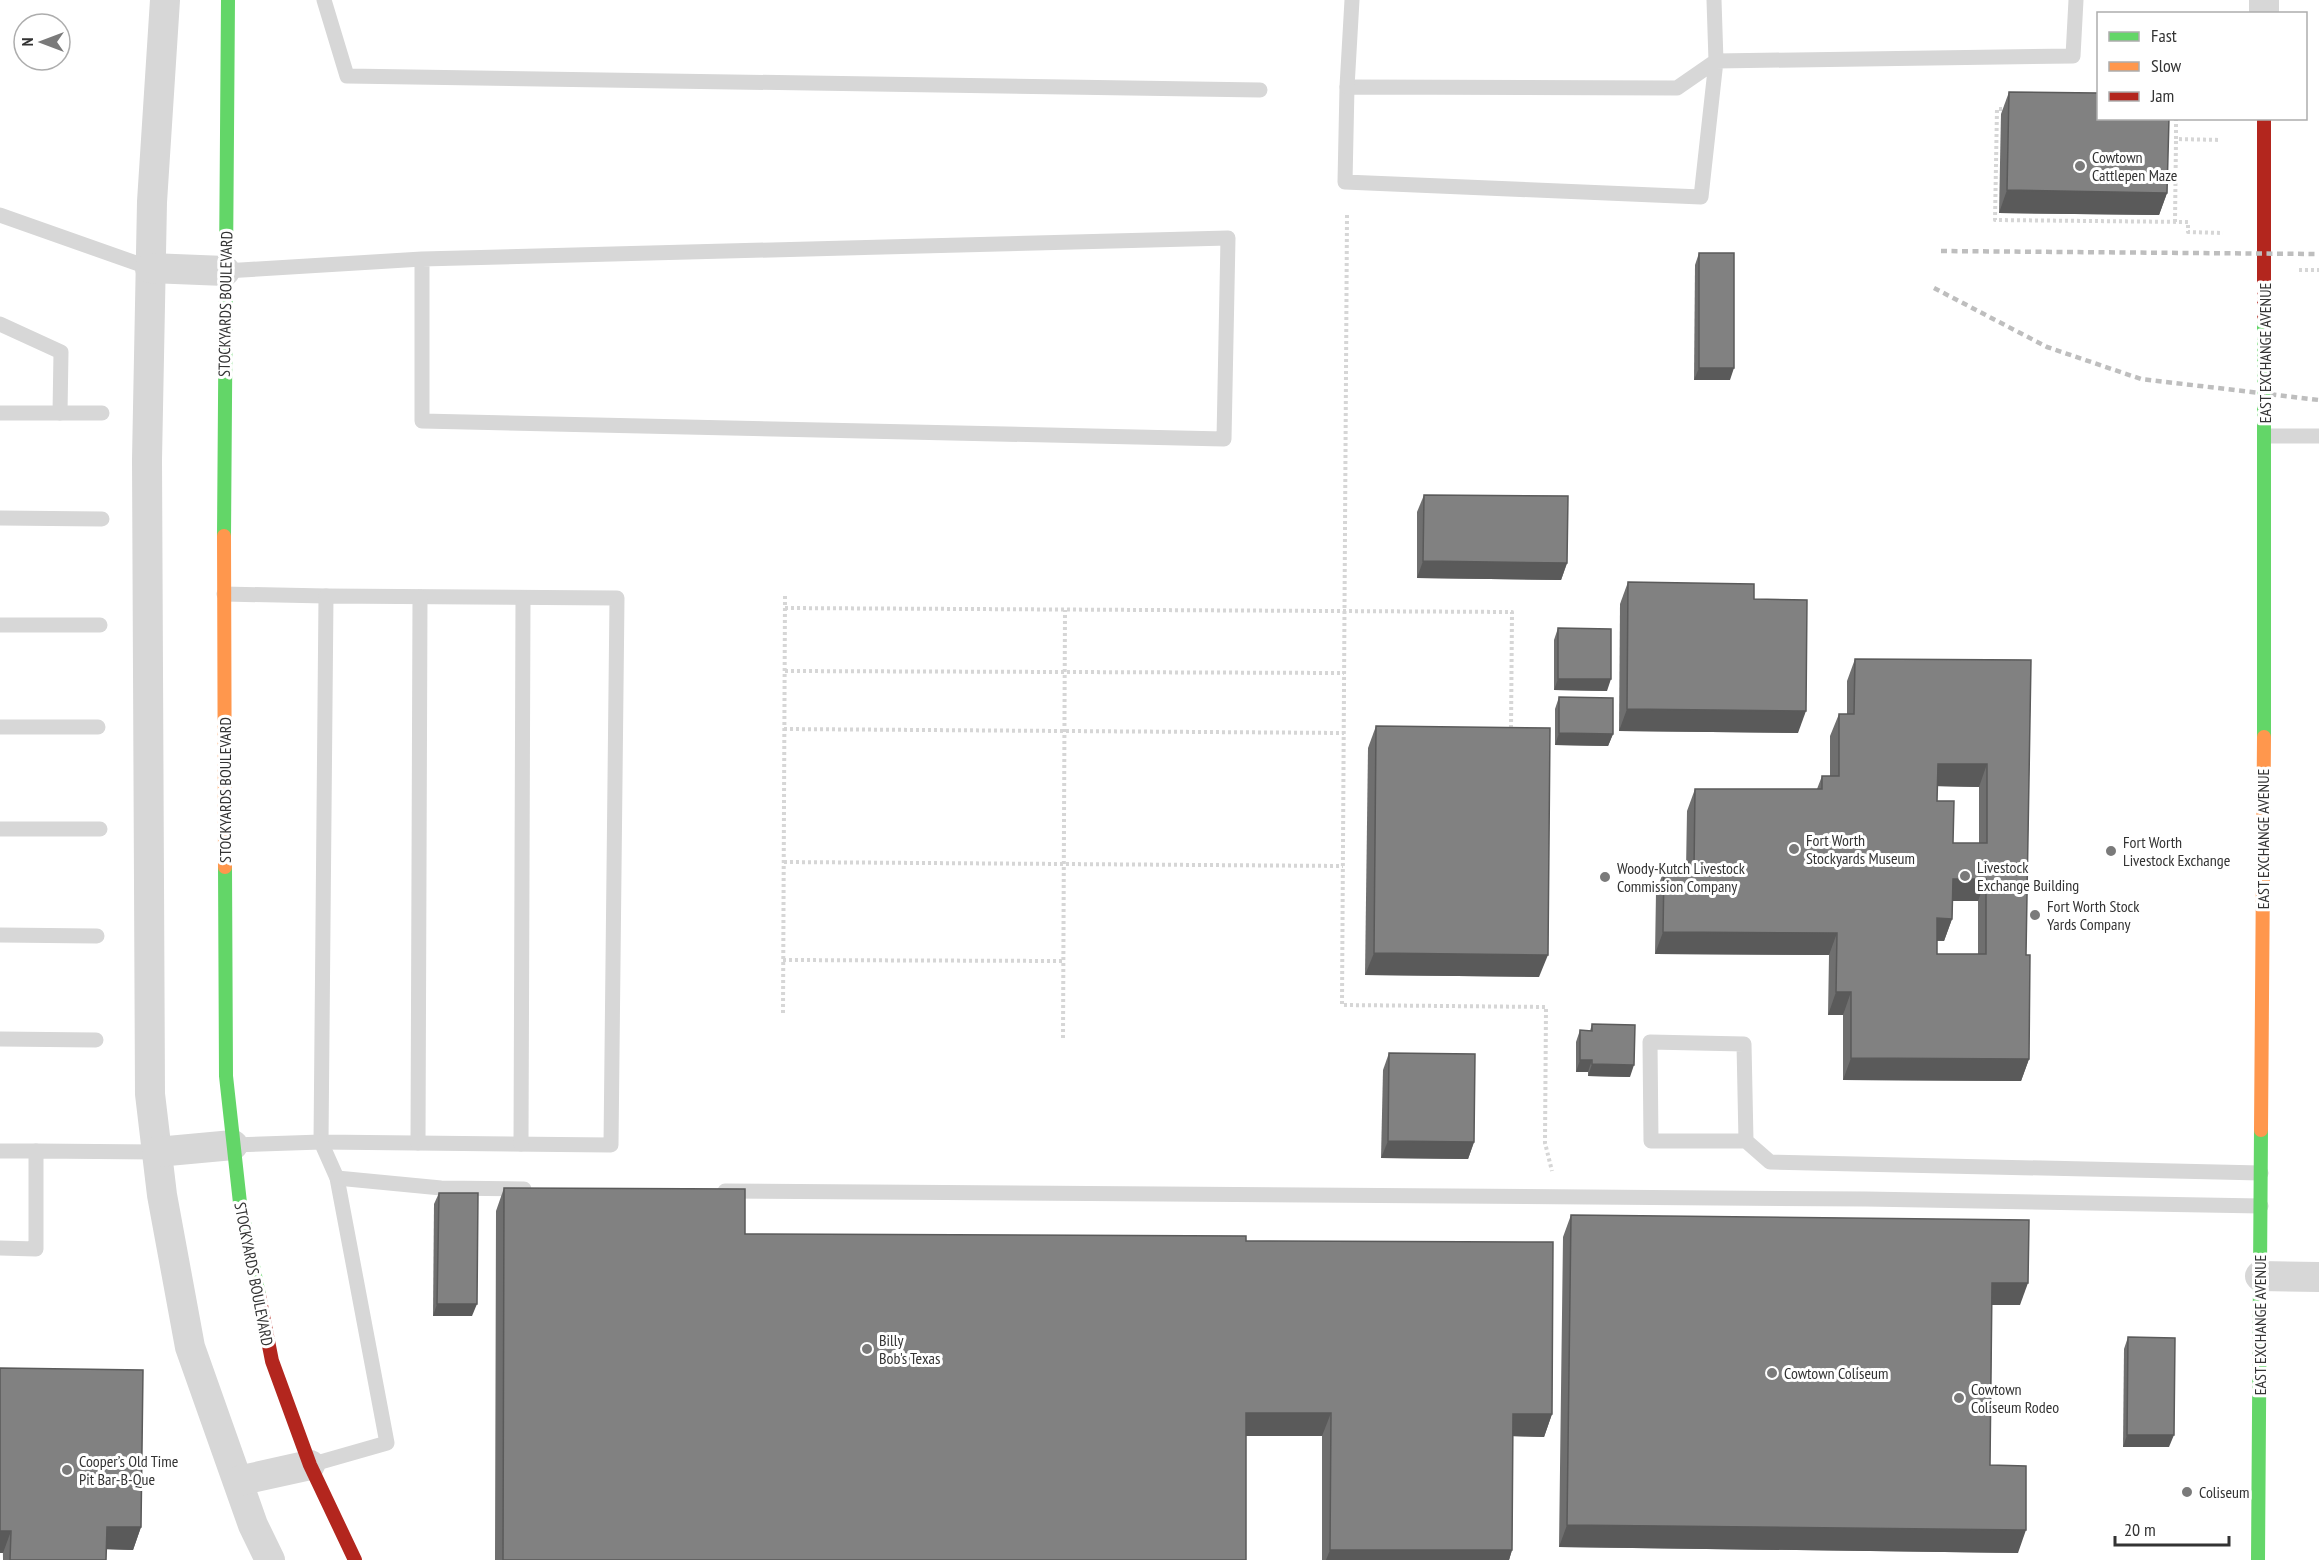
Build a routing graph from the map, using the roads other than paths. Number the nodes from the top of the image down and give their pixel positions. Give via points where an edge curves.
1 (165, 0) edge
2 (228, 0) edge
3 (324, 0) edge
4 (1352, 0) edge
5 (1714, 0) edge
6 (2076, 0) edge
7 (1716, 62) junction
8 (1347, 87) junction
9 (1260, 90) dead end
10 (2264, 120) edge
11 (0, 214) edge
12 (422, 259) junction
13 (150, 268) junction
14 (225, 272) junction
15 (0, 324) edge
16 (0, 413) edge
17 (60, 413) junction
18 (102, 413) dead end
19 (2266, 436) junction
20 (2319, 436) edge
21 (0, 518) edge
22 (102, 519) dead end
23 (224, 594) junction
24 (326, 596) junction
25 (420, 597) junction
26 (523, 598) junction
27 (0, 625) edge
28 (100, 625) dead end
29 (0, 727) edge
30 (99, 727) dead end
31 (0, 829) edge
32 (100, 829) dead end
33 (0, 935) edge
34 (97, 936) dead end
35 (0, 1039) edge
36 (96, 1040) dead end
37 (1746, 1141) junction
38 (321, 1142) junction
39 (418, 1143) junction
40 (233, 1144) junction
41 (521, 1144) junction
42 (0, 1151) edge
43 (36, 1151) junction
44 (157, 1152) junction
45 (2261, 1173) junction
46 (337, 1178) junction
47 (536, 1189) edge
48 (714, 1191) edge
49 (2261, 1206) junction
50 (0, 1248) edge
51 (2260, 1276) junction
52 (2319, 1276) edge
53 (310, 1465) junction
54 (238, 1481) junction
55 (270, 1560) edge
56 (355, 1560) edge
57 (2258, 1560) edge

1 - 13 street
2 - 14 street, STOCKYARDS BOULEVARD
3 - 9 lane via 347,76
4 - 8 lane
5 - 7 lane
6 - 7 lane via 2073,56
7 - 8 lane via 1677,88
7 - 8 lane via 1701,197 1345,182
10 - 19 street, EAST EXCHANGE AVENUE
11 - 13 lane
12 - 12 lane via 422,421 1224,439 1228,238
12 - 14 lane
13 - 14 street
13 - 44 street via 150,1094
14 - 23 street, STOCKYARDS BOULEVARD
15 - 17 lane via 61,352
16 - 17 lane
17 - 18 lane
19 - 20 lane
19 - 45 street, EAST EXCHANGE AVENUE
21 - 22 lane
23 - 24 lane
23 - 40 street, STOCKYARDS BOULEVARD via 226,1076
24 - 25 lane
24 - 38 lane
25 - 26 lane
25 - 39 lane
26 - 41 lane
26 - 41 lane via 616,598 616,610 611,1145
27 - 28 lane
29 - 30 lane
31 - 32 lane
33 - 34 lane
35 - 36 lane
37 - 37 lane via 1651,1141 1650,1042 1744,1044
37 - 45 lane via 1770,1162
38 - 39 lane
38 - 40 lane
38 - 46 lane
39 - 41 lane
40 - 44 street
40 - 53 street, STOCKYARDS BOULEVARD via 240,1203 272,1361
42 - 43 lane
43 - 44 lane
43 - 50 lane via 36,1249
44 - 54 street via 190,1347
45 - 49 street, EAST EXCHANGE AVENUE
46 - 47 lane via 441,1188
46 - 53 lane via 387,1443
48 - 49 lane via 1866,1199
49 - 51 street, EAST EXCHANGE AVENUE
51 - 52 street
51 - 57 street, EAST EXCHANGE AVENUE
53 - 54 street
53 - 56 street, STOCKYARDS BOULEVARD
54 - 55 street

